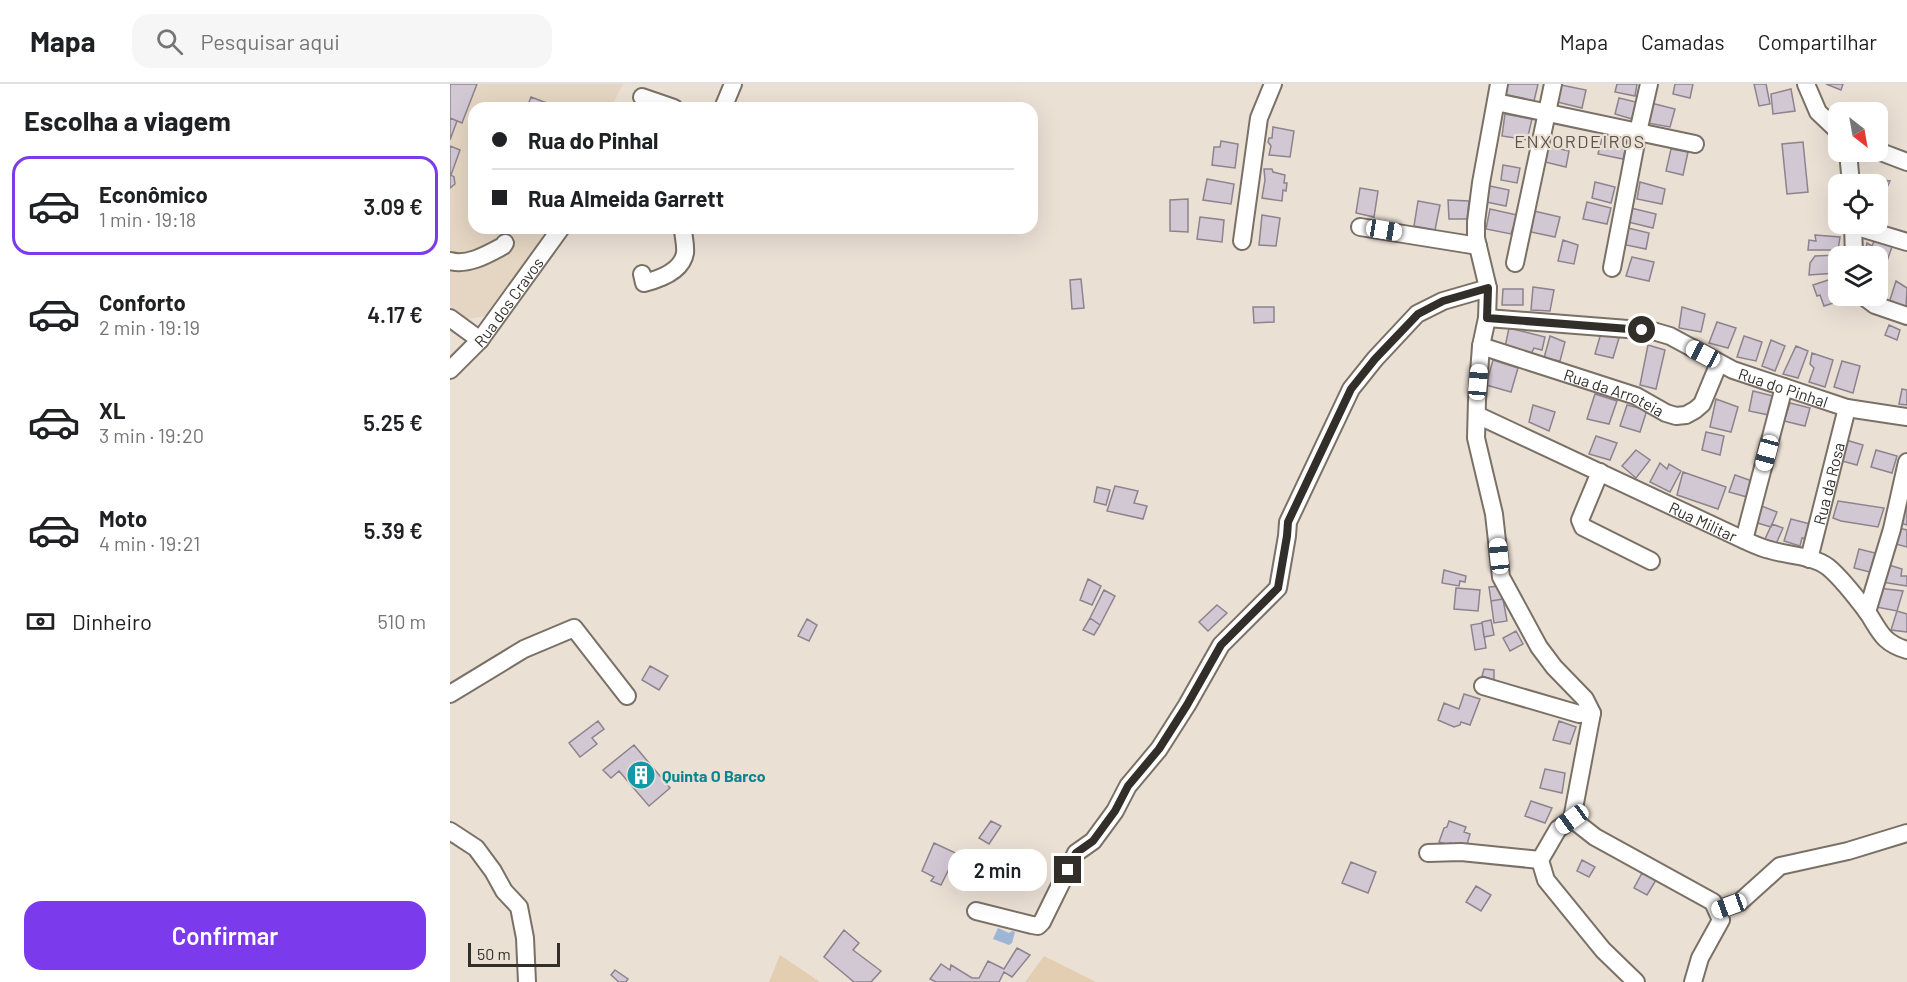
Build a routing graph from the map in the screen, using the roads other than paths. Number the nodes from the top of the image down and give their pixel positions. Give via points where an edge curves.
1 (733, 84) edge
2 (1274, 84) edge
3 (1499, 84) edge
4 (1553, 84) edge
5 (1649, 84) edge
6 (1806, 84) edge
7 (641, 96) edge
8 (658, 102) edge
9 (726, 102) edge
10 (1496, 102) junction
11 (1547, 112) junction
12 (1828, 122) edge
13 (1638, 132) junction
14 (1695, 144) dead end
15 (1888, 155) edge
16 (1907, 162) edge
17 (1360, 226) dead end
18 (557, 234) edge
19 (683, 234) edge
20 (1882, 234) edge
21 (1242, 241) dead end
22 (1907, 242) edge
23 (505, 243) dead end
24 (1478, 246) junction
25 (450, 261) edge
26 (1515, 263) dead end
27 (1612, 268) dead end
28 (642, 274) dead end
29 (1488, 288) junction
30 (1878, 306) edge
31 (1907, 316) edge
32 (450, 318) edge
33 (1487, 318) junction
34 (480, 340) junction
35 (1481, 346) junction
36 (1719, 363) junction
37 (450, 370) edge
38 (1784, 387) junction
39 (1847, 408) junction
40 (1477, 415) junction
41 (1907, 417) edge
42 (1907, 462) edge
43 (1600, 472) junction
44 (1744, 540) junction
45 (1809, 559) junction
46 (1652, 561) dead end
47 (1867, 612) junction
48 (1907, 650) edge
49 (1483, 686) dead end
50 (450, 694) edge
51 (627, 696) dead end
52 (1592, 713) junction
53 (1572, 819) junction
54 (450, 831) edge
55 (1907, 833) edge
56 (1428, 853) dead end
57 (1540, 860) junction
58 (1717, 910) junction
59 (976, 911) dead end
60 (526, 982) edge
61 (1636, 982) edge
62 (1693, 982) edge

1 - 9 street
2 - 21 street via 1259,118
3 - 10 street
4 - 11 street
5 - 13 street
6 - 12 street via 1818,112
7 - 8 street
10 - 11 street
10 - 24 street via 1478,204
11 - 13 street
11 - 26 street
13 - 14 street
13 - 27 street
15 - 16 street
17 - 24 street
18 - 34 street, Rua dos Cravos
19 - 28 street via 685,253 678,267 644,283
20 - 22 street
23 - 25 street via 481,257
24 - 29 street
29 - 33 street
29 - 59 street via 1443,301 1418,314 1351,389 1288,522 1278,588 1221,645 1159,749 1128,786 1093,841 1076,853 1042,922 1032,926
30 - 31 street
32 - 34 street
33 - 35 street
33 - 36 street, Rua do Pinhal via 1653,331
34 - 37 street, Rua dos Cravos
35 - 36 street, Rua da Arroteia via 1636,396 1676,416 1686,415 1702,404
35 - 40 street
36 - 38 street, Rua do Pinhal
38 - 39 street, Rua do Pinhal
38 - 44 street
39 - 41 street, Rua do Pinhal
39 - 45 street, Rua da Rosa
40 - 43 street, Rua Militar
40 - 52 street via 1476,438 1494,514 1501,577 1539,647 1585,699
42 - 47 street
43 - 44 street, Rua Militar
43 - 46 street via 1580,524
44 - 45 street, Rua Militar
45 - 47 street, Rua Militar via 1830,568
47 - 48 street, Rua Militar via 1887,641
49 - 52 street via 1579,714
50 - 51 street via 524,649 574,628
52 - 53 street
53 - 57 street via 1558,829
53 - 58 street via 1595,837 1713,902
54 - 60 street via 476,848 519,907 525,938
55 - 58 street via 1780,866 1740,902
56 - 57 street via 1461,852
57 - 61 street via 1546,880 1567,907
58 - 62 street via 1720,920 1700,958

